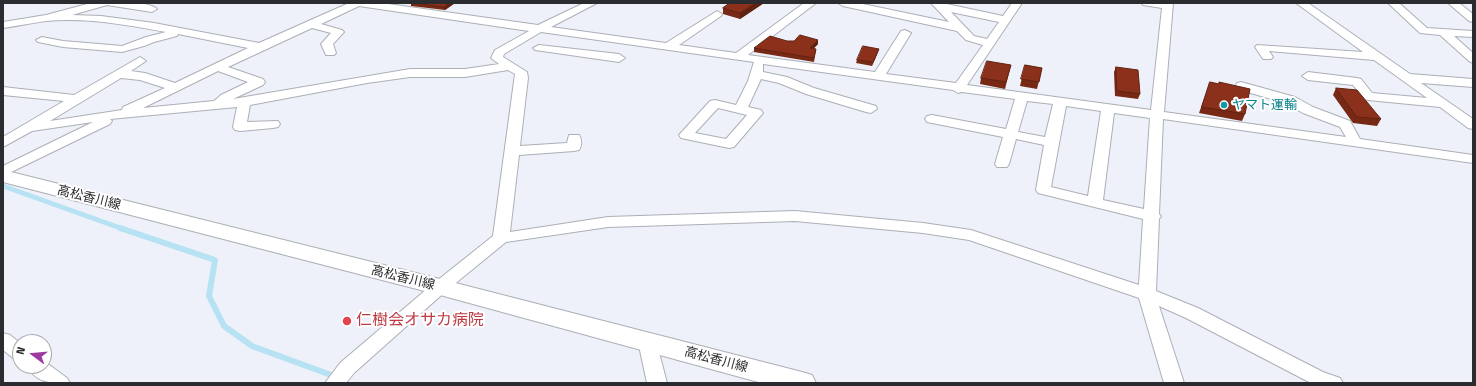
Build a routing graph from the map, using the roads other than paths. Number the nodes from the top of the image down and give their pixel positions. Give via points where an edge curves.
1 (103, 3) edge
2 (111, 3) edge
3 (358, 3) edge
4 (592, 3) edge
5 (811, 3) edge
6 (843, 3) edge
7 (1017, 3) edge
8 (1147, 3) edge
9 (1301, 3) edge
10 (1393, 3) edge
11 (1454, 3) edge
12 (1167, 4) edge
13 (938, 5) edge
14 (152, 9) dead end
15 (717, 14) dead end
16 (47, 18) junction
17 (1473, 19) edge
18 (1005, 20) junction
19 (310, 24) junction
20 (3, 25) edge
21 (960, 28) junction
22 (540, 29) junction
23 (1443, 32) junction
24 (182, 33) junction
25 (566, 33) junction
26 (905, 33) dead end
27 (1473, 34) edge
28 (42, 40) dead end
29 (990, 43) junction
30 (668, 46) junction
31 (260, 47) junction
32 (330, 54) dead end
33 (739, 56) junction
34 (1267, 57) dead end
35 (1378, 57) junction
36 (619, 58) dead end
37 (758, 59) junction
38 (1473, 59) edge
39 (140, 61) dead end
40 (509, 66) junction
41 (217, 67) junction
42 (120, 74) junction
43 (757, 74) junction
44 (1308, 76) dead end
45 (878, 77) junction
46 (1409, 78) junction
47 (1473, 83) edge
48 (1241, 86) edge
49 (176, 87) junction
50 (958, 89) junction
51 (3, 91) edge
52 (1022, 97) junction
53 (77, 99) junction
54 (244, 102) junction
55 (1060, 102) junction
56 (1445, 104) junction
57 (217, 105) junction
58 (1108, 108) junction
59 (871, 109) dead end
60 (741, 110) junction
61 (118, 114) junction
62 (1157, 114) junction
63 (932, 119) dead end
64 (273, 124) dead end
65 (1473, 125) edge
66 (28, 128) junction
67 (1011, 134) junction
68 (574, 138) dead end
69 (1051, 142) junction
70 (1356, 142) junction
71 (3, 143) edge
72 (512, 151) junction
73 (1473, 159) edge
74 (1002, 164) dead end
75 (3, 172) edge
76 (3, 176) edge
77 (1095, 203) junction
78 (1153, 216) junction
79 (501, 238) junction
80 (440, 287) junction
81 (1147, 294) junction
82 (3, 340) edge
83 (647, 341) junction
84 (12, 347) edge
85 (48, 374) edge
86 (60, 383) edge
87 (335, 383) edge
88 (656, 383) edge
89 (802, 383) edge
90 (1174, 383) edge
91 (1333, 383) edge

1 - 16 street
2 - 14 street
3 - 19 street
3 - 22 street
4 - 22 street
5 - 33 street
6 - 21 street
7 - 18 street
8 - 12 street
9 - 35 street
10 - 23 street via 1424,31
11 - 17 street
12 - 62 street
13 - 18 street
13 - 21 street
15 - 30 street
16 - 20 street
16 - 24 street via 102,19
18 - 29 street
19 - 31 street
19 - 32 street via 338,32 327,44
21 - 29 street via 970,38
22 - 25 street
22 - 40 street via 499,52 497,58
23 - 27 street
23 - 38 street
24 - 28 street via 160,36 122,49
24 - 31 street
25 - 30 street
25 - 36 street via 544,49
26 - 45 street
29 - 50 street
30 - 33 street
31 - 41 street
33 - 37 street
34 - 35 street via 1261,47
35 - 46 street
37 - 43 street
37 - 45 street
39 - 42 street
40 - 54 street via 464,72 410,73 305,89
40 - 72 street via 521,72 522,78
41 - 49 street
41 - 57 street via 259,82 225,98
42 - 49 street via 141,76
42 - 53 street
43 - 59 street
43 - 60 street
44 - 56 street via 1357,82 1368,96
45 - 50 street
46 - 47 street
46 - 56 street
48 - 70 street via 1290,100 1308,110 1346,124
49 - 61 street
50 - 52 street
51 - 53 street
52 - 55 street
52 - 67 street
53 - 66 street
54 - 57 street
54 - 64 street via 240,127
55 - 58 street
55 - 69 street
56 - 65 street
57 - 61 street
58 - 62 street
58 - 77 street
60 - 60 street via 756,113 729,144 686,135 715,104
61 - 66 street
61 - 75 street
62 - 70 street
62 - 78 street
63 - 67 street
66 - 71 street
67 - 69 street
67 - 74 street
68 - 72 street via 574,147
69 - 77 street via 1043,190
70 - 73 street
72 - 79 street
76 - 80 main road, 高松香川線
77 - 78 street
78 - 81 street
79 - 80 street
79 - 81 street via 608,222 795,216 971,235
80 - 83 main road, 高松香川線
80 - 87 street via 347,368
81 - 90 street
81 - 91 street via 1192,313 1316,377
82 - 84 street
83 - 88 street
83 - 89 main road, 高松香川線
85 - 86 street

